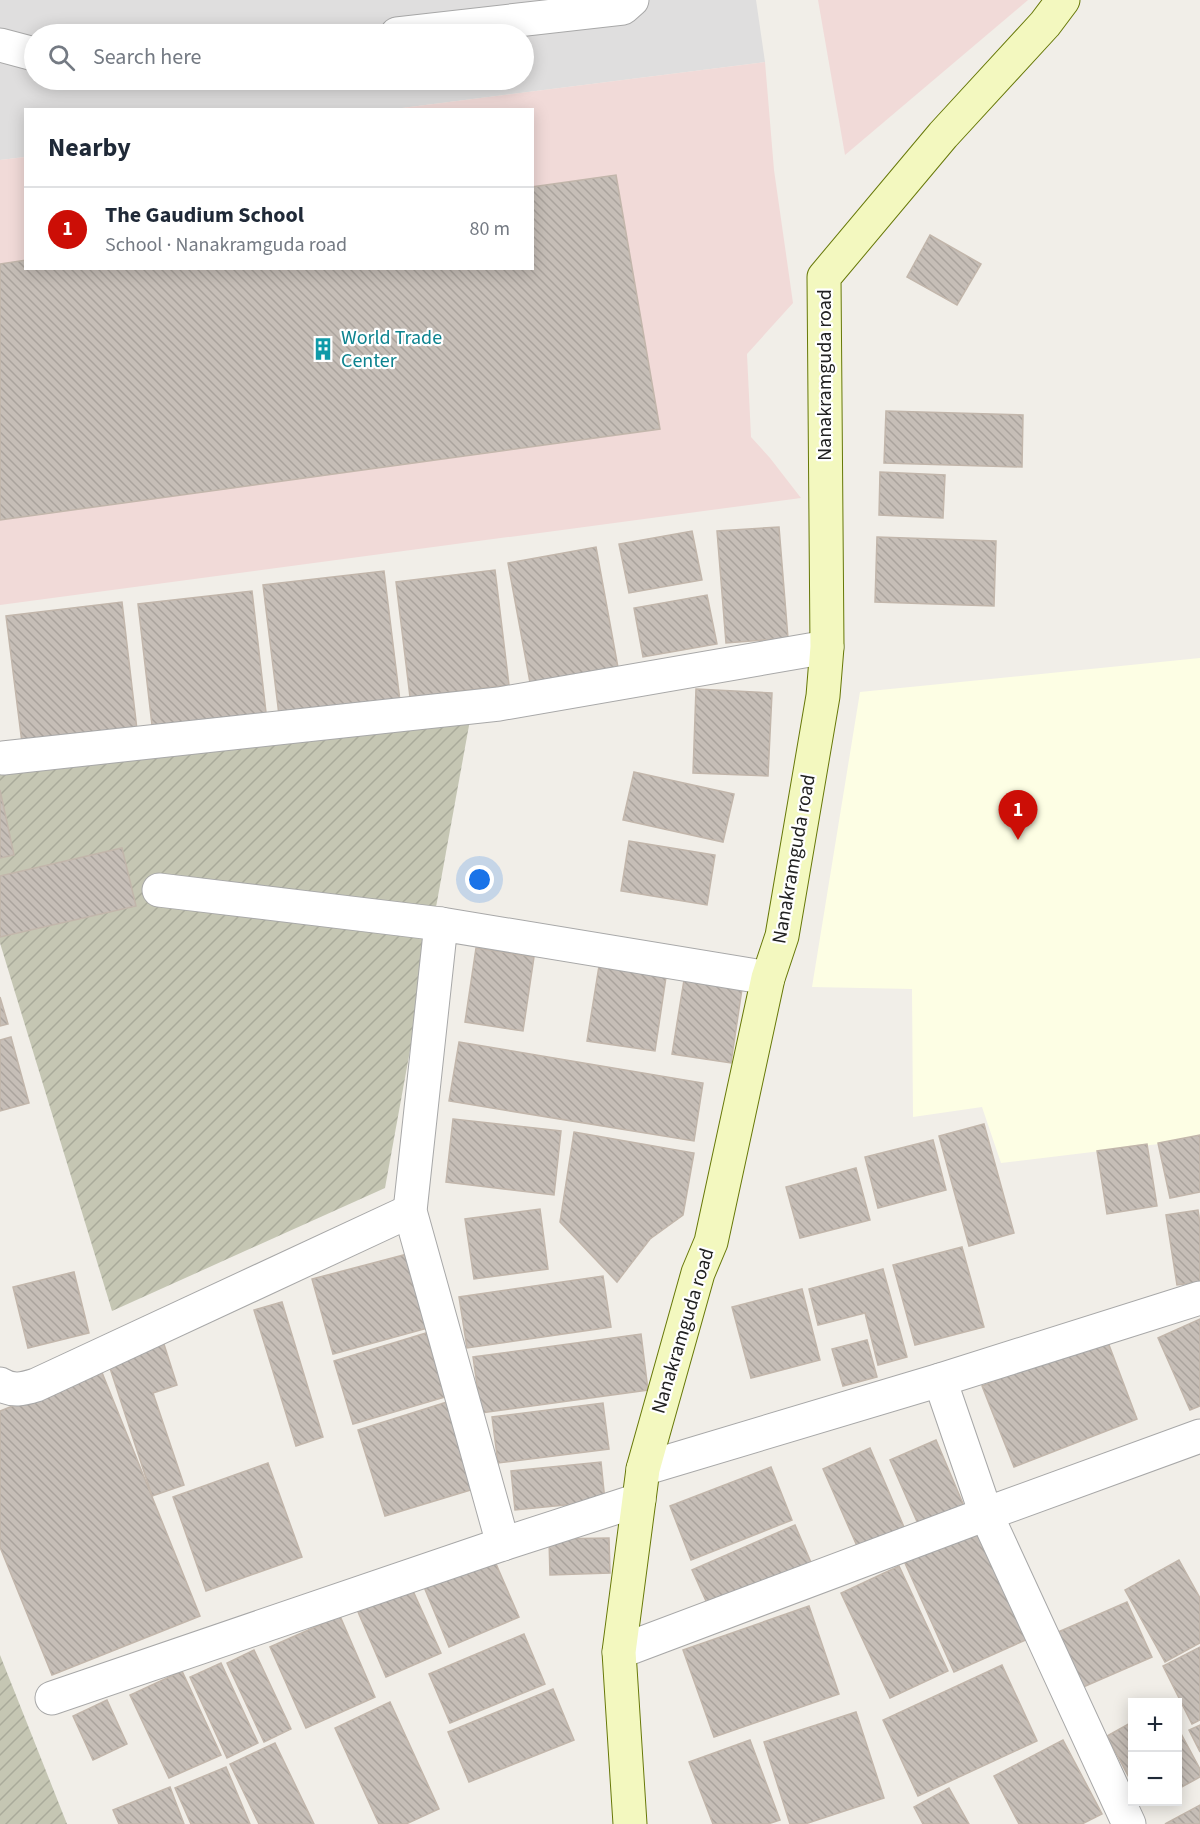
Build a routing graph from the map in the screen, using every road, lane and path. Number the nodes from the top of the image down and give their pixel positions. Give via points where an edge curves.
1 (632, 0) edge
2 (1063, 0) edge
3 (484, 24) edge
4 (0, 45) edge
5 (24, 51) edge
6 (827, 648) junction
7 (3, 759) dead end
8 (159, 890) dead end
9 (441, 924) junction
10 (768, 978) junction
11 (410, 1211) junction
12 (1200, 1298) edge
13 (940, 1380) junction
14 (0, 1384) edge
15 (1200, 1436) edge
16 (641, 1485) junction
17 (986, 1514) junction
18 (503, 1544) junction
19 (619, 1652) junction
20 (52, 1698) dead end
21 (630, 1824) edge
22 (1129, 1824) edge

1 - 3 street via 623,8
2 - 6 main road, Nanakramguda road via 824,277
4 - 5 street
6 - 7 street via 499,704
6 - 10 main road, Nanakramguda road via 823,696 782,936
8 - 9 street
9 - 10 street
9 - 11 street
10 - 16 main road, Nanakramguda road via 711,1242 698,1273
11 - 14 street via 36,1384 20,1390
11 - 18 street
12 - 13 street
13 - 16 street
13 - 17 street
15 - 17 street
16 - 18 street
16 - 19 main road, Nanakramguda road
17 - 19 street
17 - 22 street
18 - 20 street
19 - 21 main road, Nanakramguda road

